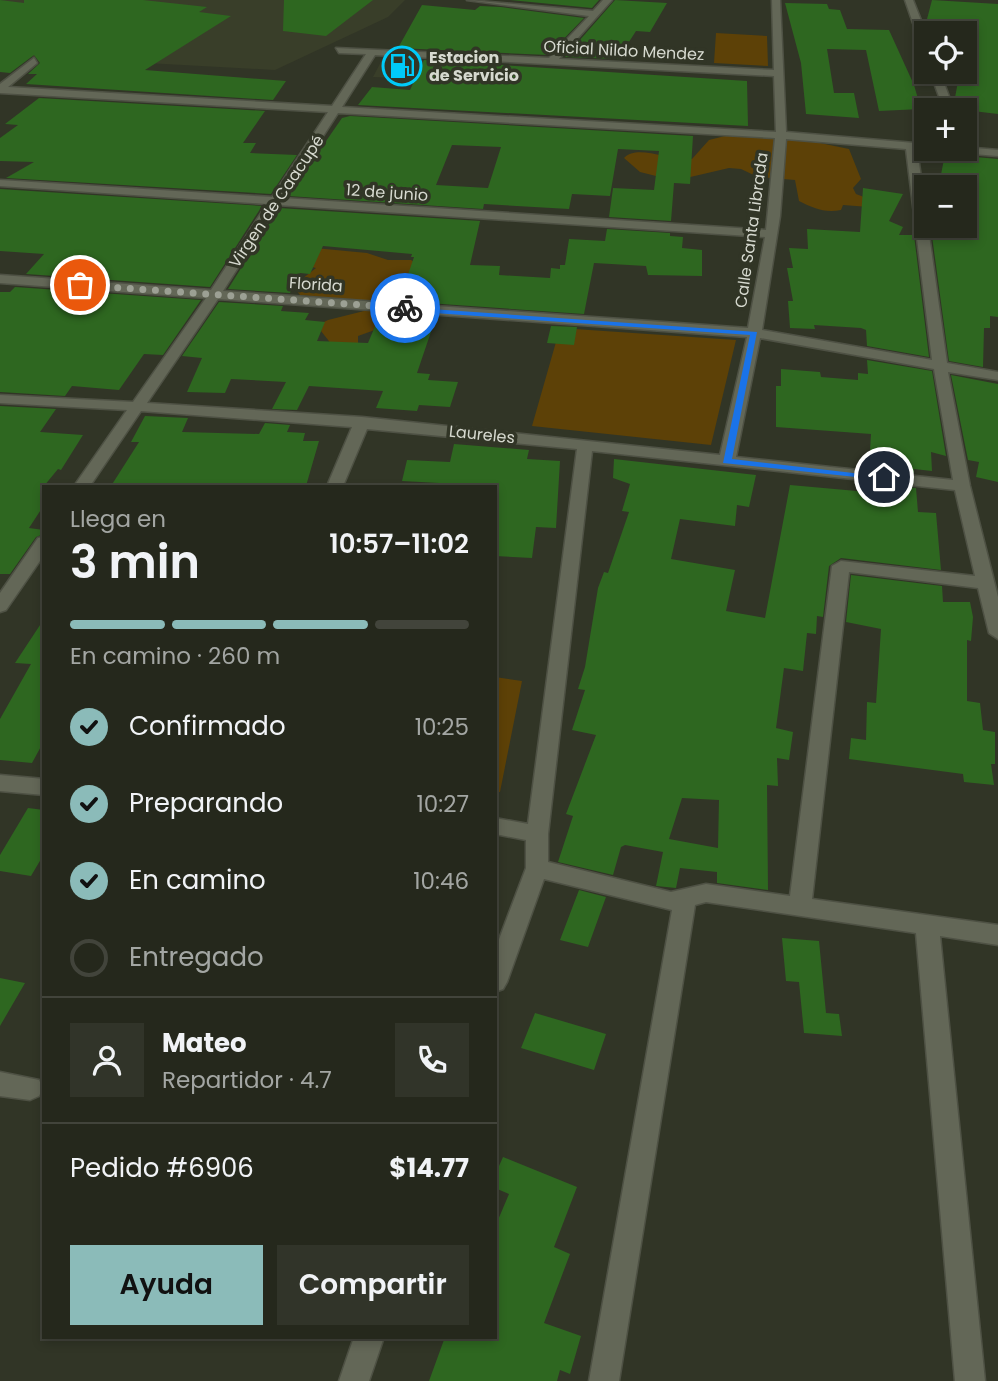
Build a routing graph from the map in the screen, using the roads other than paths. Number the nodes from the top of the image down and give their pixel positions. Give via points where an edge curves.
1 (471, 0) edge
2 (592, 0) edge
3 (608, 0) edge
4 (776, 0) edge
5 (909, 0) edge
6 (581, 12) junction
7 (596, 14) junction
8 (917, 21) edge
9 (572, 22) dead end
10 (339, 50) dead end
11 (545, 51) dead end
12 (372, 52) junction
13 (34, 61) dead end
14 (536, 61) junction
15 (551, 62) junction
16 (781, 73) junction
17 (0, 90) edge
18 (337, 110) junction
19 (781, 135) junction
20 (911, 146) junction
21 (914, 146) edge
22 (977, 151) edge
23 (998, 153) edge
24 (0, 183) edge
25 (275, 200) junction
26 (771, 234) junction
27 (0, 279) edge
28 (214, 295) junction
29 (754, 333) junction
30 (940, 365) junction
31 (998, 376) edge
32 (0, 399) edge
33 (138, 405) junction
34 (362, 422) junction
35 (585, 444) junction
36 (727, 461) junction
37 (83, 485) edge
38 (335, 485) edge
39 (962, 486) junction
40 (42, 545) edge
41 (986, 583) junction
42 (0, 606) edge
43 (998, 633) edge
44 (0, 783) edge
45 (42, 788) edge
46 (497, 826) edge
47 (537, 834) junction
48 (537, 868) junction
49 (685, 899) junction
50 (800, 907) junction
51 (928, 925) junction
52 (998, 935) edge
53 (497, 977) edge
54 (0, 1084) edge
55 (30, 1088) dead end
56 (368, 1339) edge
57 (354, 1381) edge
58 (604, 1381) edge
59 (970, 1381) edge

1 - 6 street
2 - 6 street
3 - 7 street
4 - 16 street, Calle Santa Librada
5 - 8 street
6 - 7 street
6 - 9 street
7 - 15 street
10 - 12 street, Oficial Nildo Mendez
11 - 14 street
12 - 14 street, Oficial Nildo Mendez
12 - 18 street, Virgen de Caacupé
13 - 17 street
14 - 15 street, Oficial Nildo Mendez
15 - 16 street, Oficial Nildo Mendez
16 - 19 street, Calle Santa Librada
17 - 18 street
18 - 19 street
18 - 25 street, Virgen de Caacupé
19 - 20 street
19 - 26 street, Calle Santa Librada
20 - 21 street
20 - 30 street
22 - 23 street
24 - 25 street, 12 de junio
25 - 26 street, 12 de junio
25 - 28 street, Virgen de Caacupé
26 - 29 street, Calle Santa Librada
27 - 28 street, Florida
28 - 29 street, Florida
28 - 33 street, Virgen de Caacupé
29 - 30 street
29 - 36 street, Calle Santa Librada
30 - 31 street
30 - 39 street
32 - 33 street, Laureles
33 - 34 street, Laureles
33 - 37 street, Virgen de Caacupé
34 - 35 street, Laureles
34 - 38 street
35 - 36 street, Laureles
35 - 47 street
36 - 39 street, Laureles
39 - 41 street
40 - 42 street
41 - 43 street
41 - 50 street via 841,566
44 - 45 street
46 - 47 street
47 - 48 street
48 - 49 street via 671,901
48 - 53 street
49 - 50 street via 706,893
49 - 58 street
50 - 51 street
51 - 52 street
51 - 59 street
54 - 55 street
56 - 57 street

